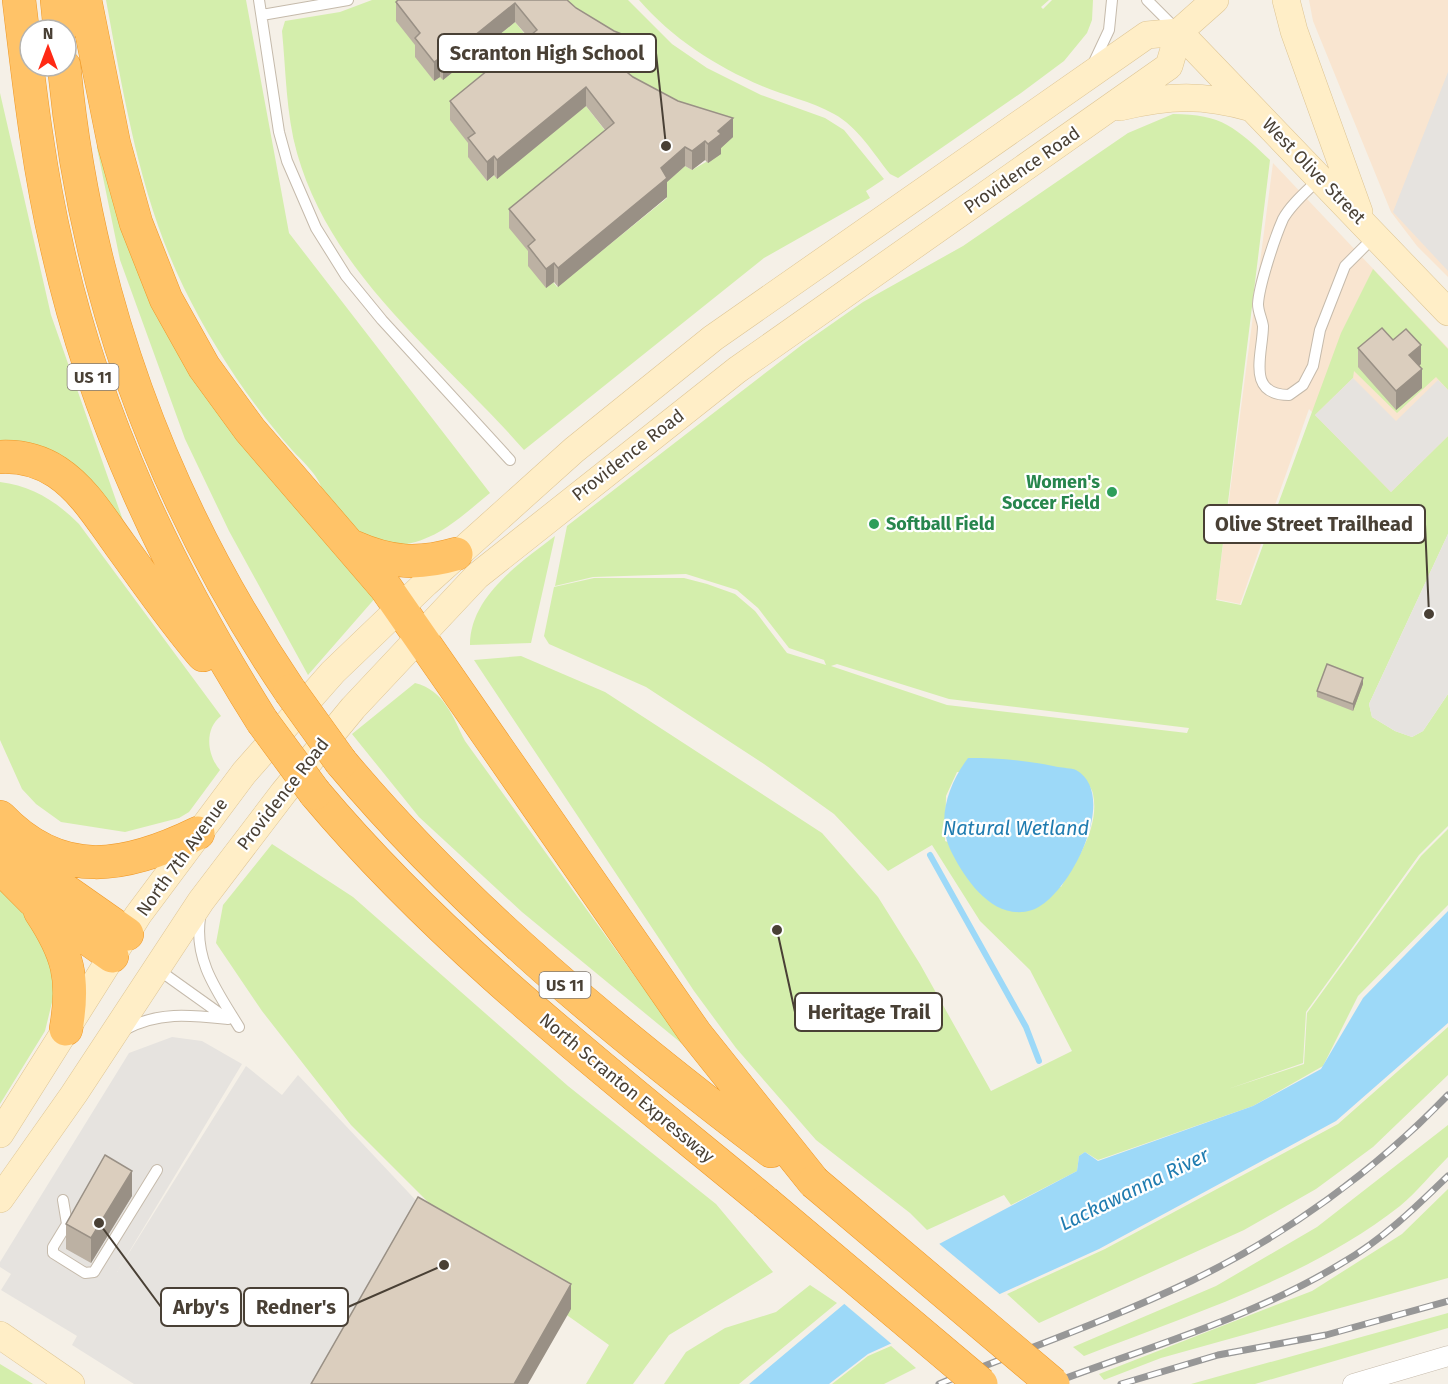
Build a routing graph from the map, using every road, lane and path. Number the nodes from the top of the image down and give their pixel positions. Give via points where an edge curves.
1 (19, 0) edge
2 (57, 0) edge
3 (86, 0) edge
4 (259, 0) edge
5 (348, 0) edge
6 (1112, 0) edge
7 (1147, 0) edge
8 (1215, 0) edge
9 (1286, 0) edge
10 (262, 15) junction
11 (59, 18) edge
12 (1179, 32) junction
13 (65, 78) edge
14 (1078, 84) junction
15 (1252, 108) junction
16 (1107, 110) junction
17 (1320, 178) junction
18 (1370, 228) junction
19 (1448, 312) edge
20 (0, 457) edge
21 (510, 460) dead end
22 (350, 545) junction
23 (456, 555) junction
24 (400, 608) junction
25 (419, 636) junction
26 (262, 721) junction
27 (0, 817) edge
28 (0, 824) edge
29 (198, 832) junction
30 (0, 867) edge
31 (33, 900) junction
32 (201, 901) junction
33 (119, 945) junction
34 (156, 968) junction
35 (228, 1019) junction
36 (66, 1029) junction
37 (109, 1040) junction
38 (0, 1134) edge
39 (157, 1170) dead end
40 (814, 1182) junction
41 (0, 1199) edge
42 (63, 1200) dead end
43 (0, 1335) edge
44 (1448, 1356) edge
45 (63, 1382) edge
46 (981, 1384) edge
47 (1053, 1384) edge
48 (1353, 1384) edge

1 - 26 highway, North Scranton Expressway / US 11 via 36,138 52,225 102,406 168,558
2 - 11 highway
3 - 22 highway via 123,183 166,299 226,400
4 - 10 lane
5 - 10 lane
6 - 14 lane via 1105,44
7 - 12 lane
8 - 12 main road
9 - 18 main road via 1294,31
10 - 21 lane via 279,132 316,228 346,276 382,320
12 - 14 main road, Providence Road via 1147,35
12 - 15 main road, West Olive Street
12 - 16 main road, Providence Road via 1169,66
13 - 40 highway, US 11, bridge via 91,240 136,394 200,542 290,691 341,762 416,848 498,926 693,1091
14 - 23 main road, Providence Road via 713,338 574,450
15 - 16 main road via 1226,100 1186,96
15 - 17 main road, West Olive Street
16 - 25 main road, Providence Road via 737,370 505,552
17 - 18 main road, West Olive Street
17 - 18 lane via 1284,219 1260,291 1258,309 1263,328 1259,372 1269,391 1289,395 1303,385 1313,366 1320,330 1345,266
18 - 19 main road, West Olive Street
20 - 26 highway via 40,463 69,481 92,506 173,619
22 - 23 highway via 398,562 432,561
22 - 24 highway
23 - 24 main road, Providence Road
24 - 25 highway
24 - 29 main road, North 7th Avenue via 287,722
25 - 32 main road, Providence Road via 318,749
25 - 40 highway via 695,1033
26 - 46 highway, North Scranton Expressway / US 11, bridge via 315,793 387,875 471,956
27 - 29 highway via 42,848 59,856 93,862 147,856
28 - 33 highway via 50,880
29 - 33 main road, North 7th Avenue
30 - 31 highway
31 - 33 highway
31 - 36 highway via 55,933 67,963 71,993
32 - 34 main road, Providence Road
32 - 35 lane via 200,953 209,978 239,1027
33 - 34 main road
33 - 36 main road, North 7th Avenue
34 - 35 lane
34 - 37 main road
35 - 37 lane via 162,1016 139,1023
36 - 38 main road, North 7th Avenue
37 - 41 main road
39 - 42 lane via 94,1272 85,1273 53,1253 67,1224
40 - 47 highway, US 11, bridge
43 - 45 main road
44 - 48 street

